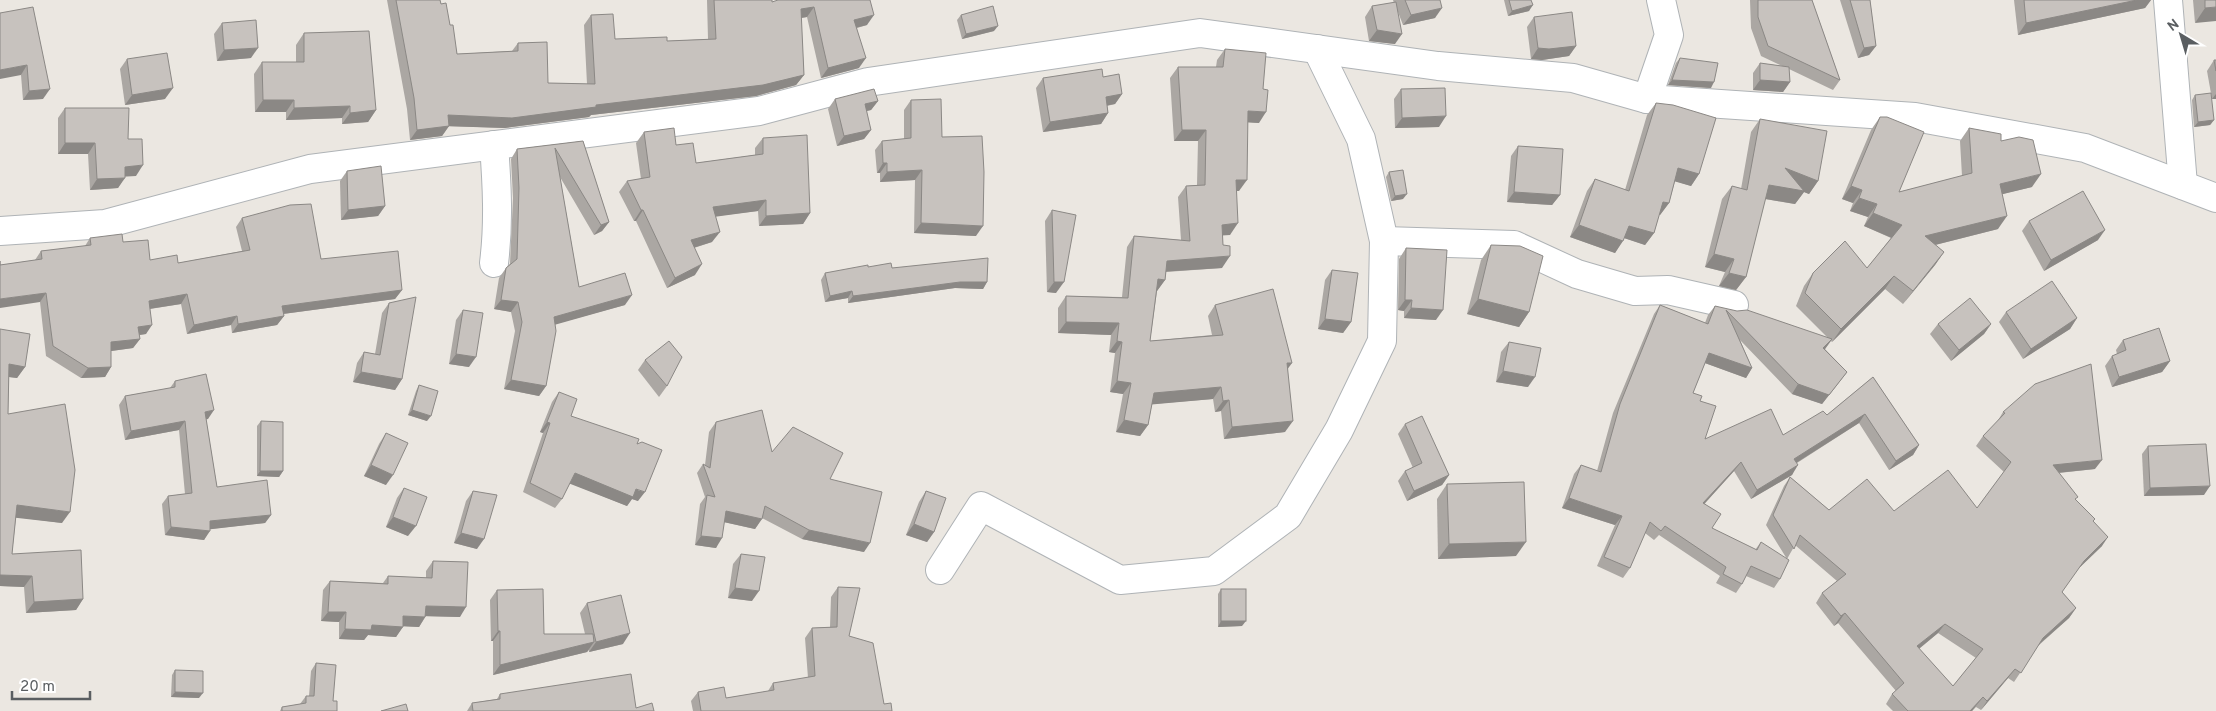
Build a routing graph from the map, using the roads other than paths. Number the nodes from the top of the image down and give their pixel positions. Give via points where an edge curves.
1 (1661, 0) edge
2 (2168, 0) edge
3 (1317, 49) junction
4 (1647, 99) junction
5 (494, 145) junction
6 (2183, 184) junction
7 (2216, 198) edge
8 (0, 231) edge
9 (1384, 241) junction
10 (494, 263) dead end
11 (1734, 305) dead end
12 (940, 570) dead end

1 - 4 street via 1669,35
2 - 6 street
3 - 4 street via 1438,66 1573,78
3 - 5 street via 1200,34 868,82 759,111
3 - 9 street via 1361,138
4 - 6 street via 1915,117 2085,148
5 - 8 street via 310,169 105,224
5 - 10 street via 498,196
6 - 7 street
9 - 11 street via 1514,245 1578,274 1635,291 1668,290
9 - 12 street via 1382,341 1339,430 1288,516 1214,572 1120,580 981,506

